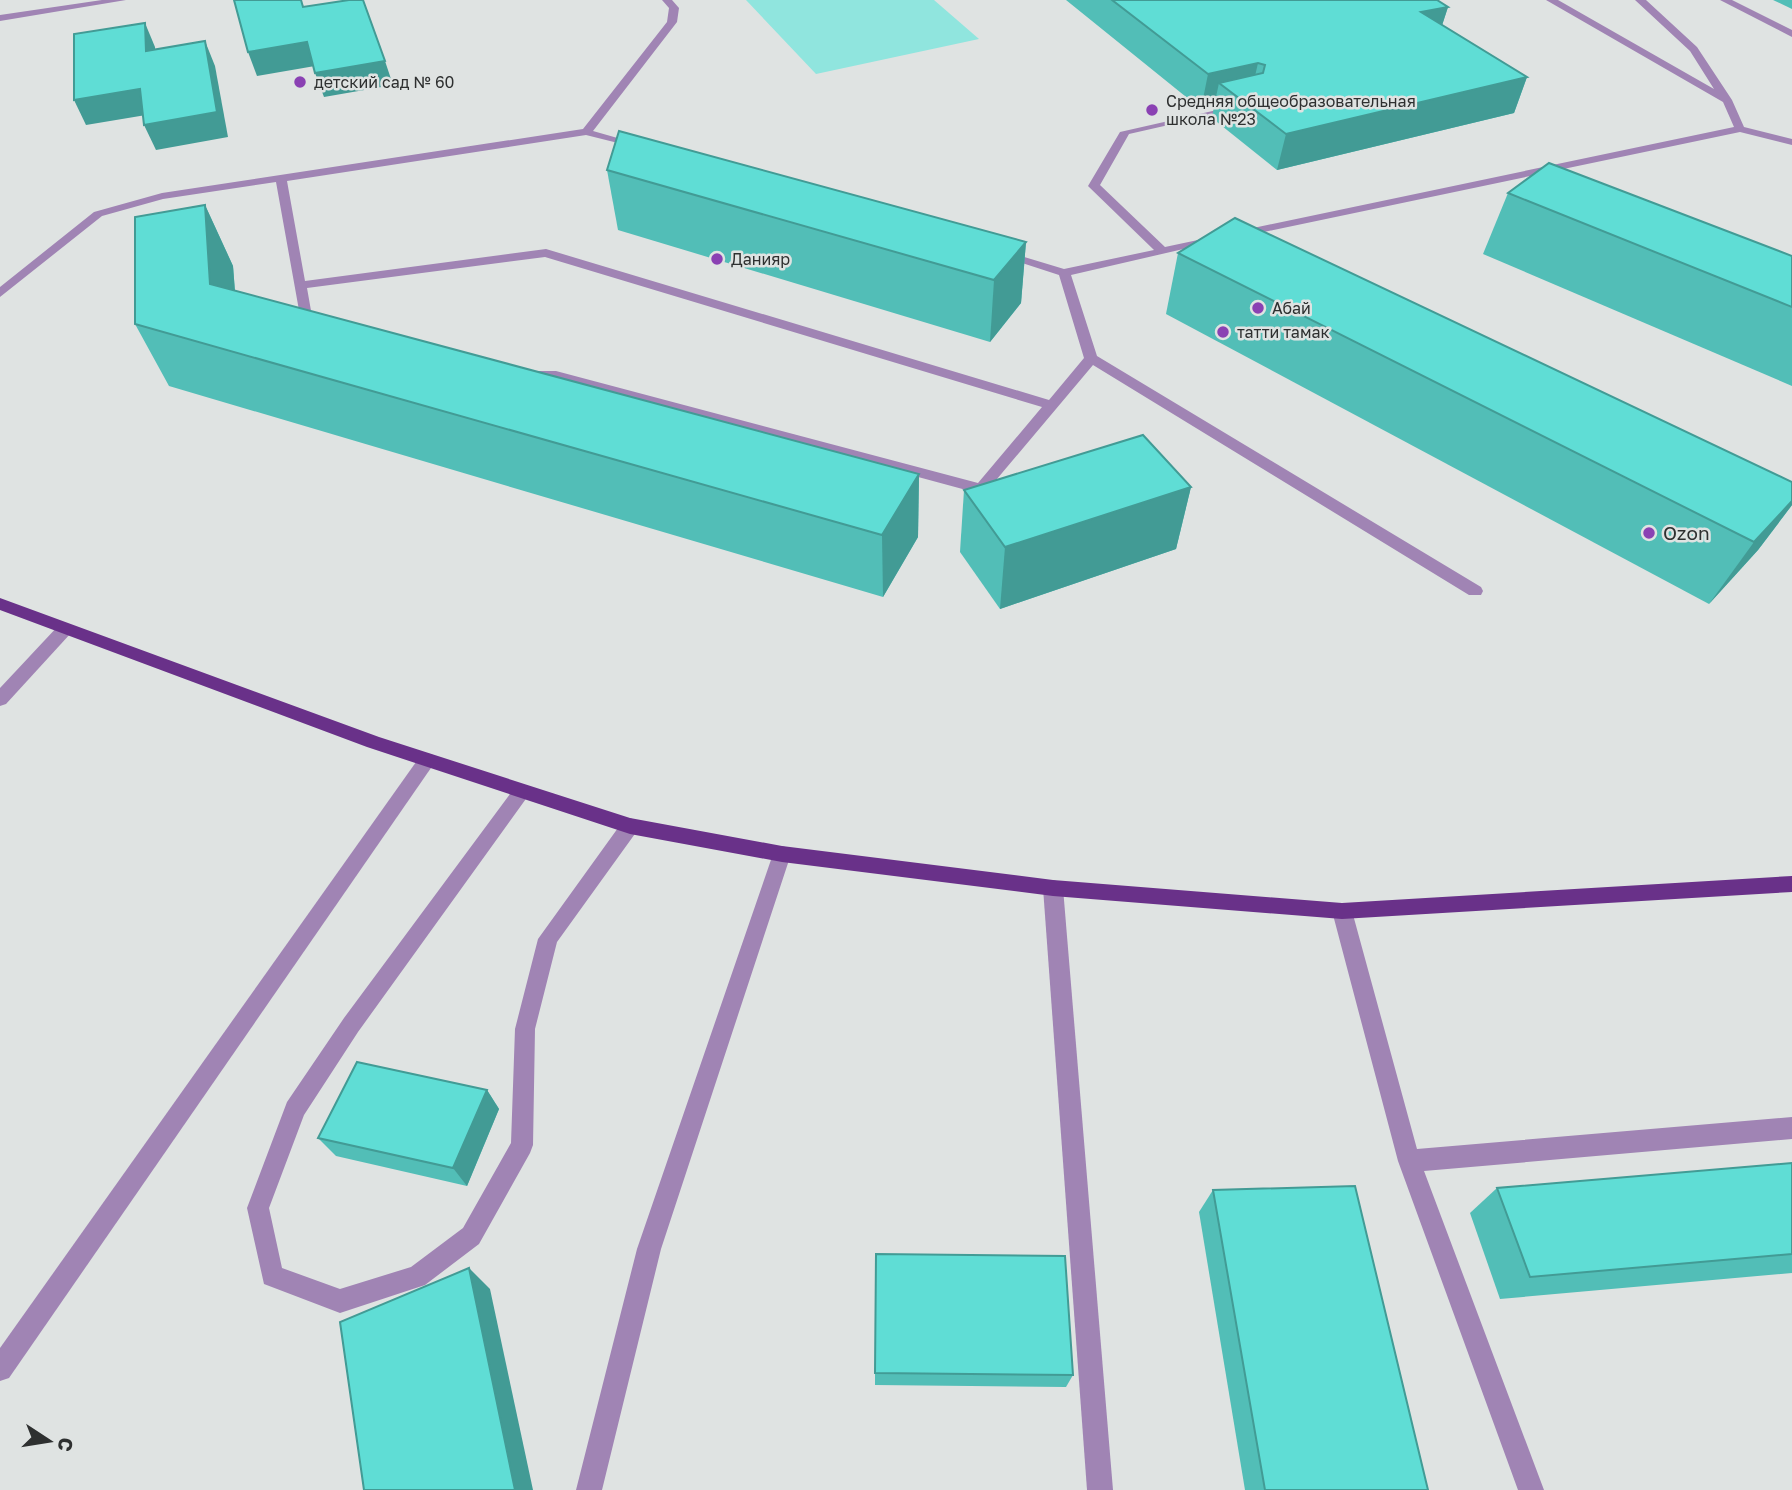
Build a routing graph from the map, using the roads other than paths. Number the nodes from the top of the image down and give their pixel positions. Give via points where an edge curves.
1 (121, 0) edge
2 (667, 0) edge
3 (1551, 0) edge
4 (1640, 0) edge
5 (1725, 0) edge
6 (0, 18) edge
7 (1792, 34) edge
8 (1727, 100) junction
9 (1251, 104) edge
10 (1740, 129) junction
11 (586, 132) junction
12 (1792, 142) edge
13 (652, 152) edge
14 (281, 178) junction
15 (1509, 178) junction
16 (1535, 188) edge
17 (1163, 251) junction
18 (997, 253) edge
19 (1064, 272) junction
20 (300, 285) junction
21 (0, 293) edge
22 (333, 331) edge
23 (1091, 358) junction
24 (514, 376) edge
25 (1051, 405) junction
26 (1475, 591) dead end
27 (0, 604) edge
28 (65, 629) junction
29 (0, 699) edge
30 (427, 760) junction
31 (522, 791) junction
32 (630, 826) junction
33 (782, 854) junction
34 (1792, 884) edge
35 (1053, 888) junction
36 (1342, 911) junction
37 (1792, 1128) edge
38 (1409, 1161) junction
39 (0, 1369) edge
40 (589, 1490) edge
41 (1100, 1490) edge
42 (1531, 1490) edge

1 - 6 street
2 - 11 street via 674,8 672,22
3 - 8 street
4 - 8 street via 1694,49
5 - 7 street
8 - 10 street
9 - 17 street via 1125,132 1094,186
10 - 12 street
10 - 15 street
11 - 13 street
11 - 14 street
14 - 20 street
14 - 21 street via 162,196 97,214
15 - 16 street
15 - 17 street via 1217,244
17 - 19 street
18 - 19 street
19 - 23 street
20 - 22 street via 307,324
20 - 25 street via 546,253
23 - 25 street
23 - 26 street
24 - 25 street via 556,374 981,489
27 - 28 main road
28 - 29 street
28 - 30 main road
30 - 31 main road
30 - 39 street
31 - 32 main road
31 - 32 street via 351,1025 295,1110 258,1208 272,1276 340,1301 417,1278 471,1236 522,1145 525,1029 548,939
32 - 33 main road
33 - 35 main road
33 - 40 street via 649,1249
34 - 36 main road
35 - 36 main road
35 - 41 street
36 - 38 street
37 - 38 street
38 - 42 street

